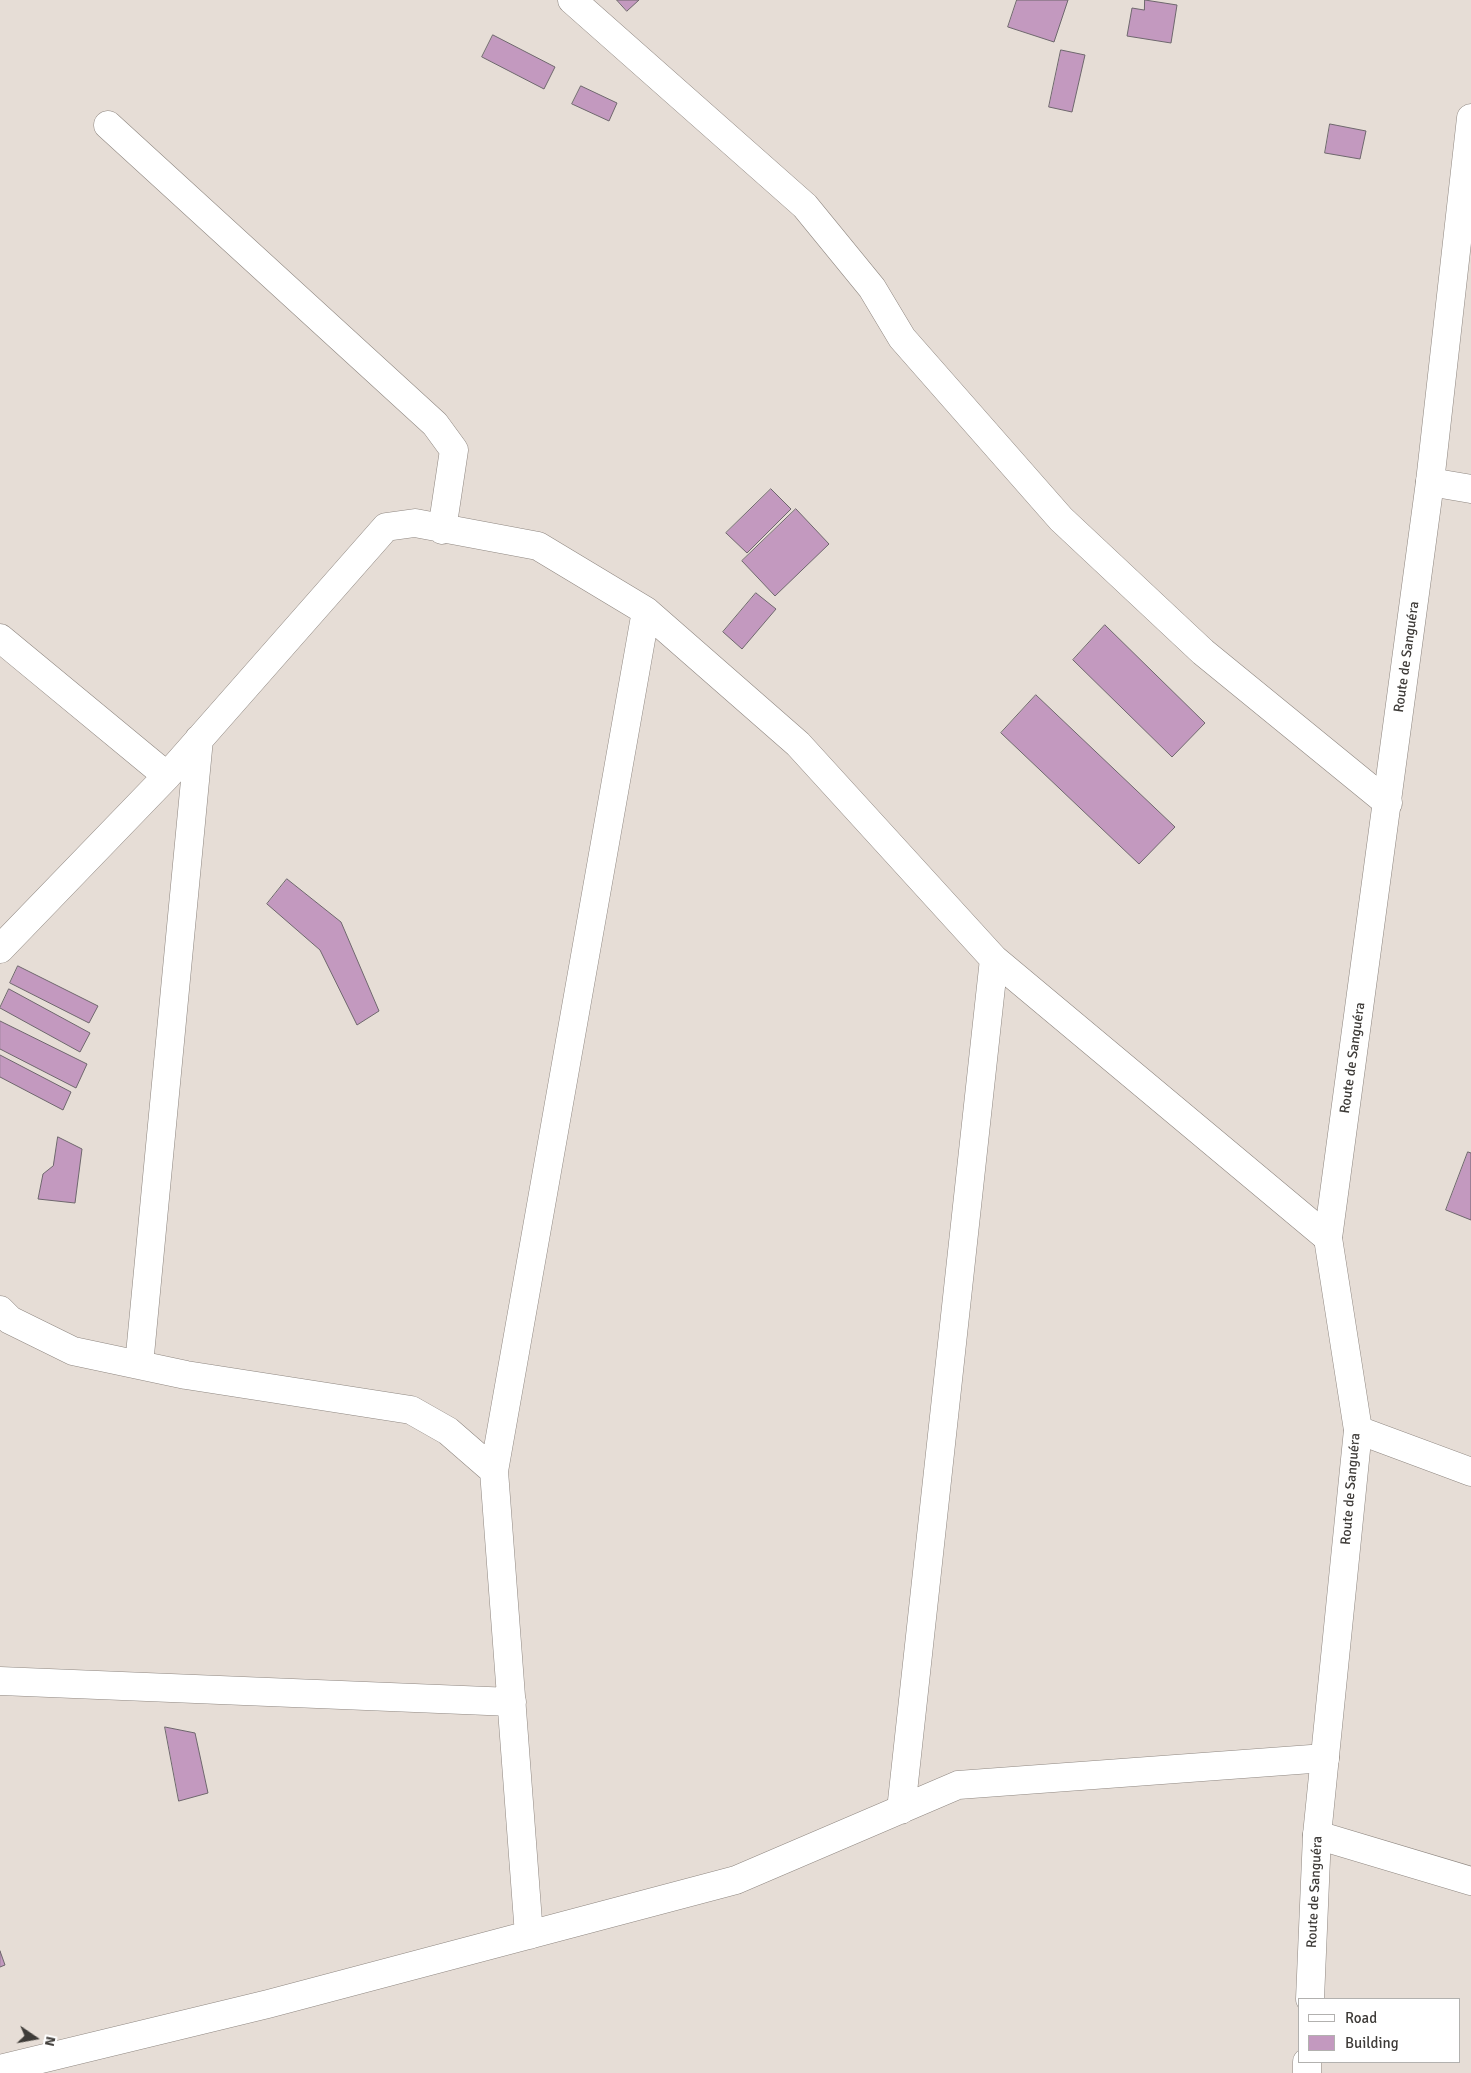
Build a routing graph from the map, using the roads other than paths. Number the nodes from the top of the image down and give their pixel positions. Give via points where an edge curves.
1 (572, 0) edge
2 (1471, 118) edge
3 (1471, 123) edge
4 (108, 126) dead end
5 (1430, 482) junction
6 (1471, 489) edge
7 (442, 530) junction
8 (646, 611) junction
9 (0, 638) edge
10 (199, 739) junction
11 (168, 776) junction
12 (1388, 802) junction
13 (0, 949) edge
14 (994, 959) junction
15 (1328, 1238) junction
16 (0, 1310) edge
17 (139, 1365) junction
18 (1358, 1430) junction
19 (494, 1471) junction
20 (1471, 1472) edge
21 (0, 1681) edge
22 (512, 1702) junction
23 (1325, 1758) junction
24 (901, 1810) junction
25 (1317, 1835) junction
26 (1471, 1881) edge
27 (529, 1935) junction
28 (1310, 1998) edge
29 (0, 2069) edge

1 - 12 street via 805,206 872,288 902,338 1061,519 1203,652
2 - 3 street, Route de Sanguéra
3 - 5 street, Route de Sanguéra
4 - 7 street via 435,424 454,450
5 - 6 street
5 - 12 street, Route de Sanguéra
7 - 8 street via 538,546
7 - 10 street via 415,523 386,527
8 - 14 street via 798,744
8 - 19 street
9 - 11 street
10 - 11 street
10 - 17 street
11 - 13 street
12 - 15 street, Route de Sanguéra
14 - 15 street
14 - 24 street
15 - 18 street, Route de Sanguéra
16 - 17 street via 10,1320 73,1351
17 - 19 street via 411,1410 448,1431
18 - 20 street
18 - 23 street, Route de Sanguéra
19 - 22 street
21 - 22 street
22 - 27 street
23 - 24 street via 958,1786
23 - 25 street, Route de Sanguéra
24 - 27 street via 736,1880
25 - 26 street
25 - 28 street, Route de Sanguéra
27 - 29 street via 268,2004

